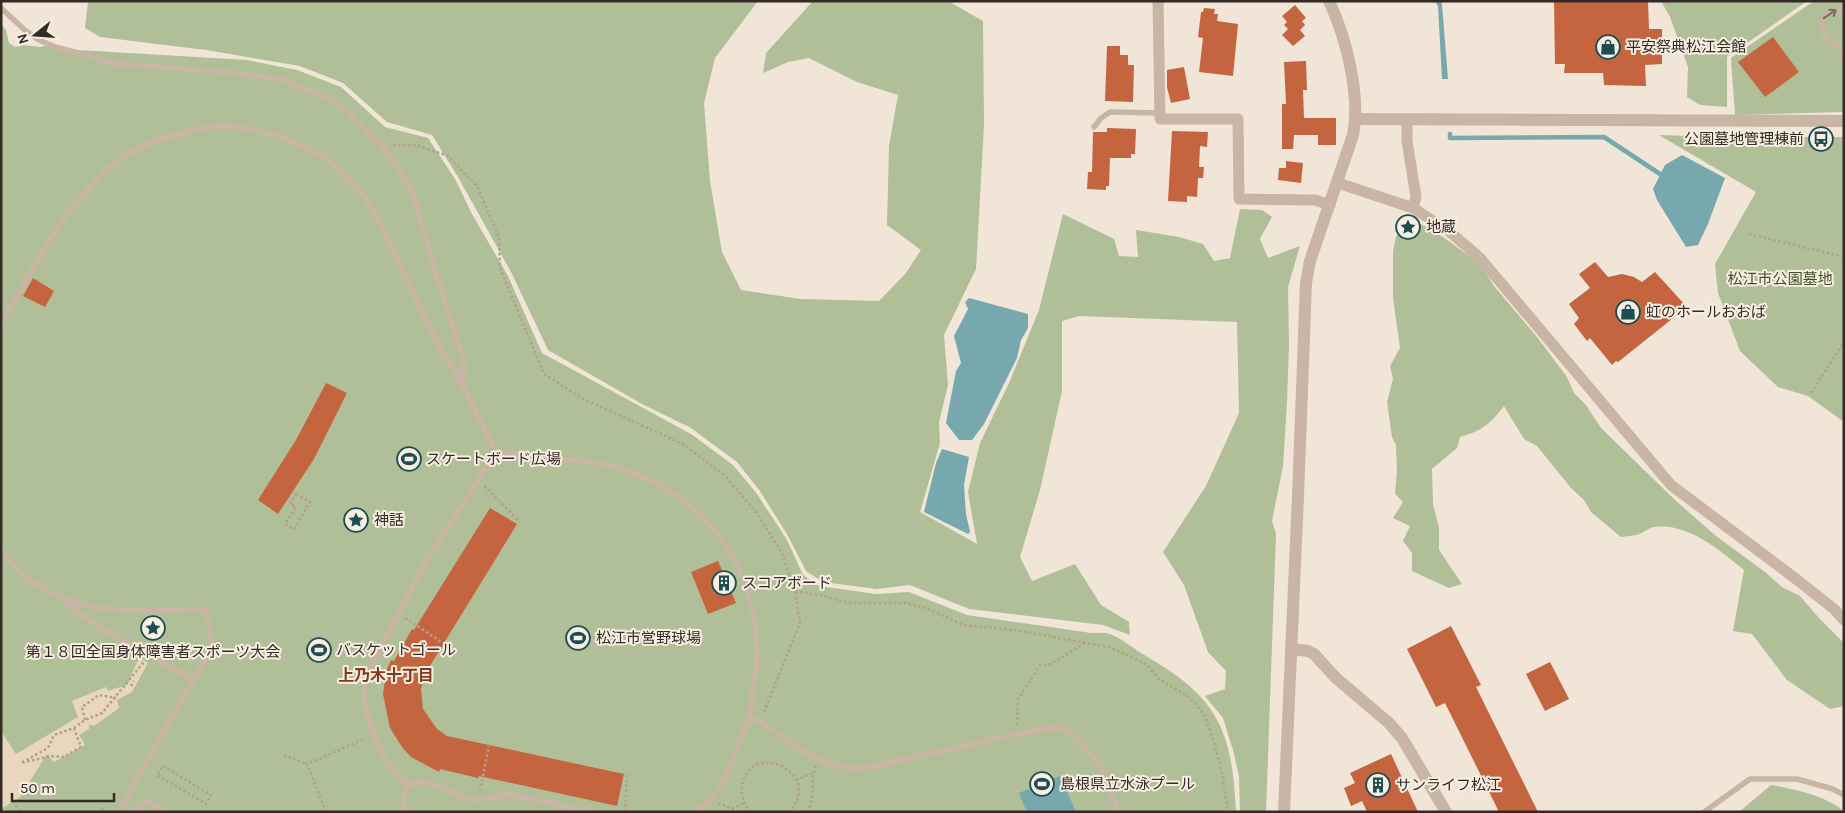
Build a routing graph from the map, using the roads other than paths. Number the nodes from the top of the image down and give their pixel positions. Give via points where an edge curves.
1 (1158, 1) edge
2 (1328, 1) edge
3 (1844, 7) edge
4 (1, 8) edge
5 (1844, 51) edge
6 (1160, 112) junction
7 (1356, 119) junction
8 (1407, 119) junction
9 (1844, 121) edge
10 (1094, 127) dead end
11 (1338, 183) junction
12 (1330, 206) junction
13 (1413, 208) junction
14 (1, 324) edge
15 (463, 386) junction
16 (496, 452) junction
17 (1, 550) edge
18 (57, 595) junction
19 (1844, 620) edge
20 (1291, 650) junction
21 (193, 680) junction
22 (749, 717) junction
23 (407, 786) junction
24 (1844, 795) edge
25 (120, 812) edge
26 (132, 812) edge
27 (166, 812) edge
28 (402, 812) edge
29 (593, 812) edge
30 (695, 812) edge
31 (1118, 812) edge
32 (1284, 812) edge
33 (1446, 812) edge
34 (1704, 812) edge

1 - 6 street
2 - 7 street via 1347,55
5 -> 3 lane via 1826,37 1821,24 1826,15
4 - 15 lane via 26,31 55,48 135,66 214,70 282,79 344,109 383,146 415,200 463,358
6 - 10 lane via 1110,112
6 - 12 street via 1160,119 1238,119 1239,199 1315,200
7 - 8 street
7 - 11 street
8 - 9 street
8 - 13 street via 1407,141 1416,197
11 - 12 street
11 - 13 street
12 - 20 street via 1310,261 1306,283
13 - 19 street via 1450,232 1480,258 1671,485 1796,578
14 - 15 lane via 70,211 106,170 140,147 157,140 189,131 236,126 280,136 326,158 363,194 436,340
15 - 16 lane
16 - 22 lane via 578,460 625,470 674,494 712,526 742,575 755,623 757,649
16 - 23 lane via 427,560 364,678 364,702 373,735 393,771
17 - 18 lane via 26,578
18 - 21 lane via 91,622
18 - 21 lane via 93,608 120,611 205,609 213,646
20 - 32 street
20 - 33 street via 1314,654 1353,694 1389,723 1410,750
21 - 25 lane
22 - 30 lane via 722,782 710,800
22 - 31 lane via 819,760 842,767 864,768 1016,734 1062,729 1079,740 1104,772
23 - 28 lane
23 - 29 lane via 422,781 470,799 508,794
24 - 34 lane via 1797,779 1750,779
26 - 27 lane via 146,801

